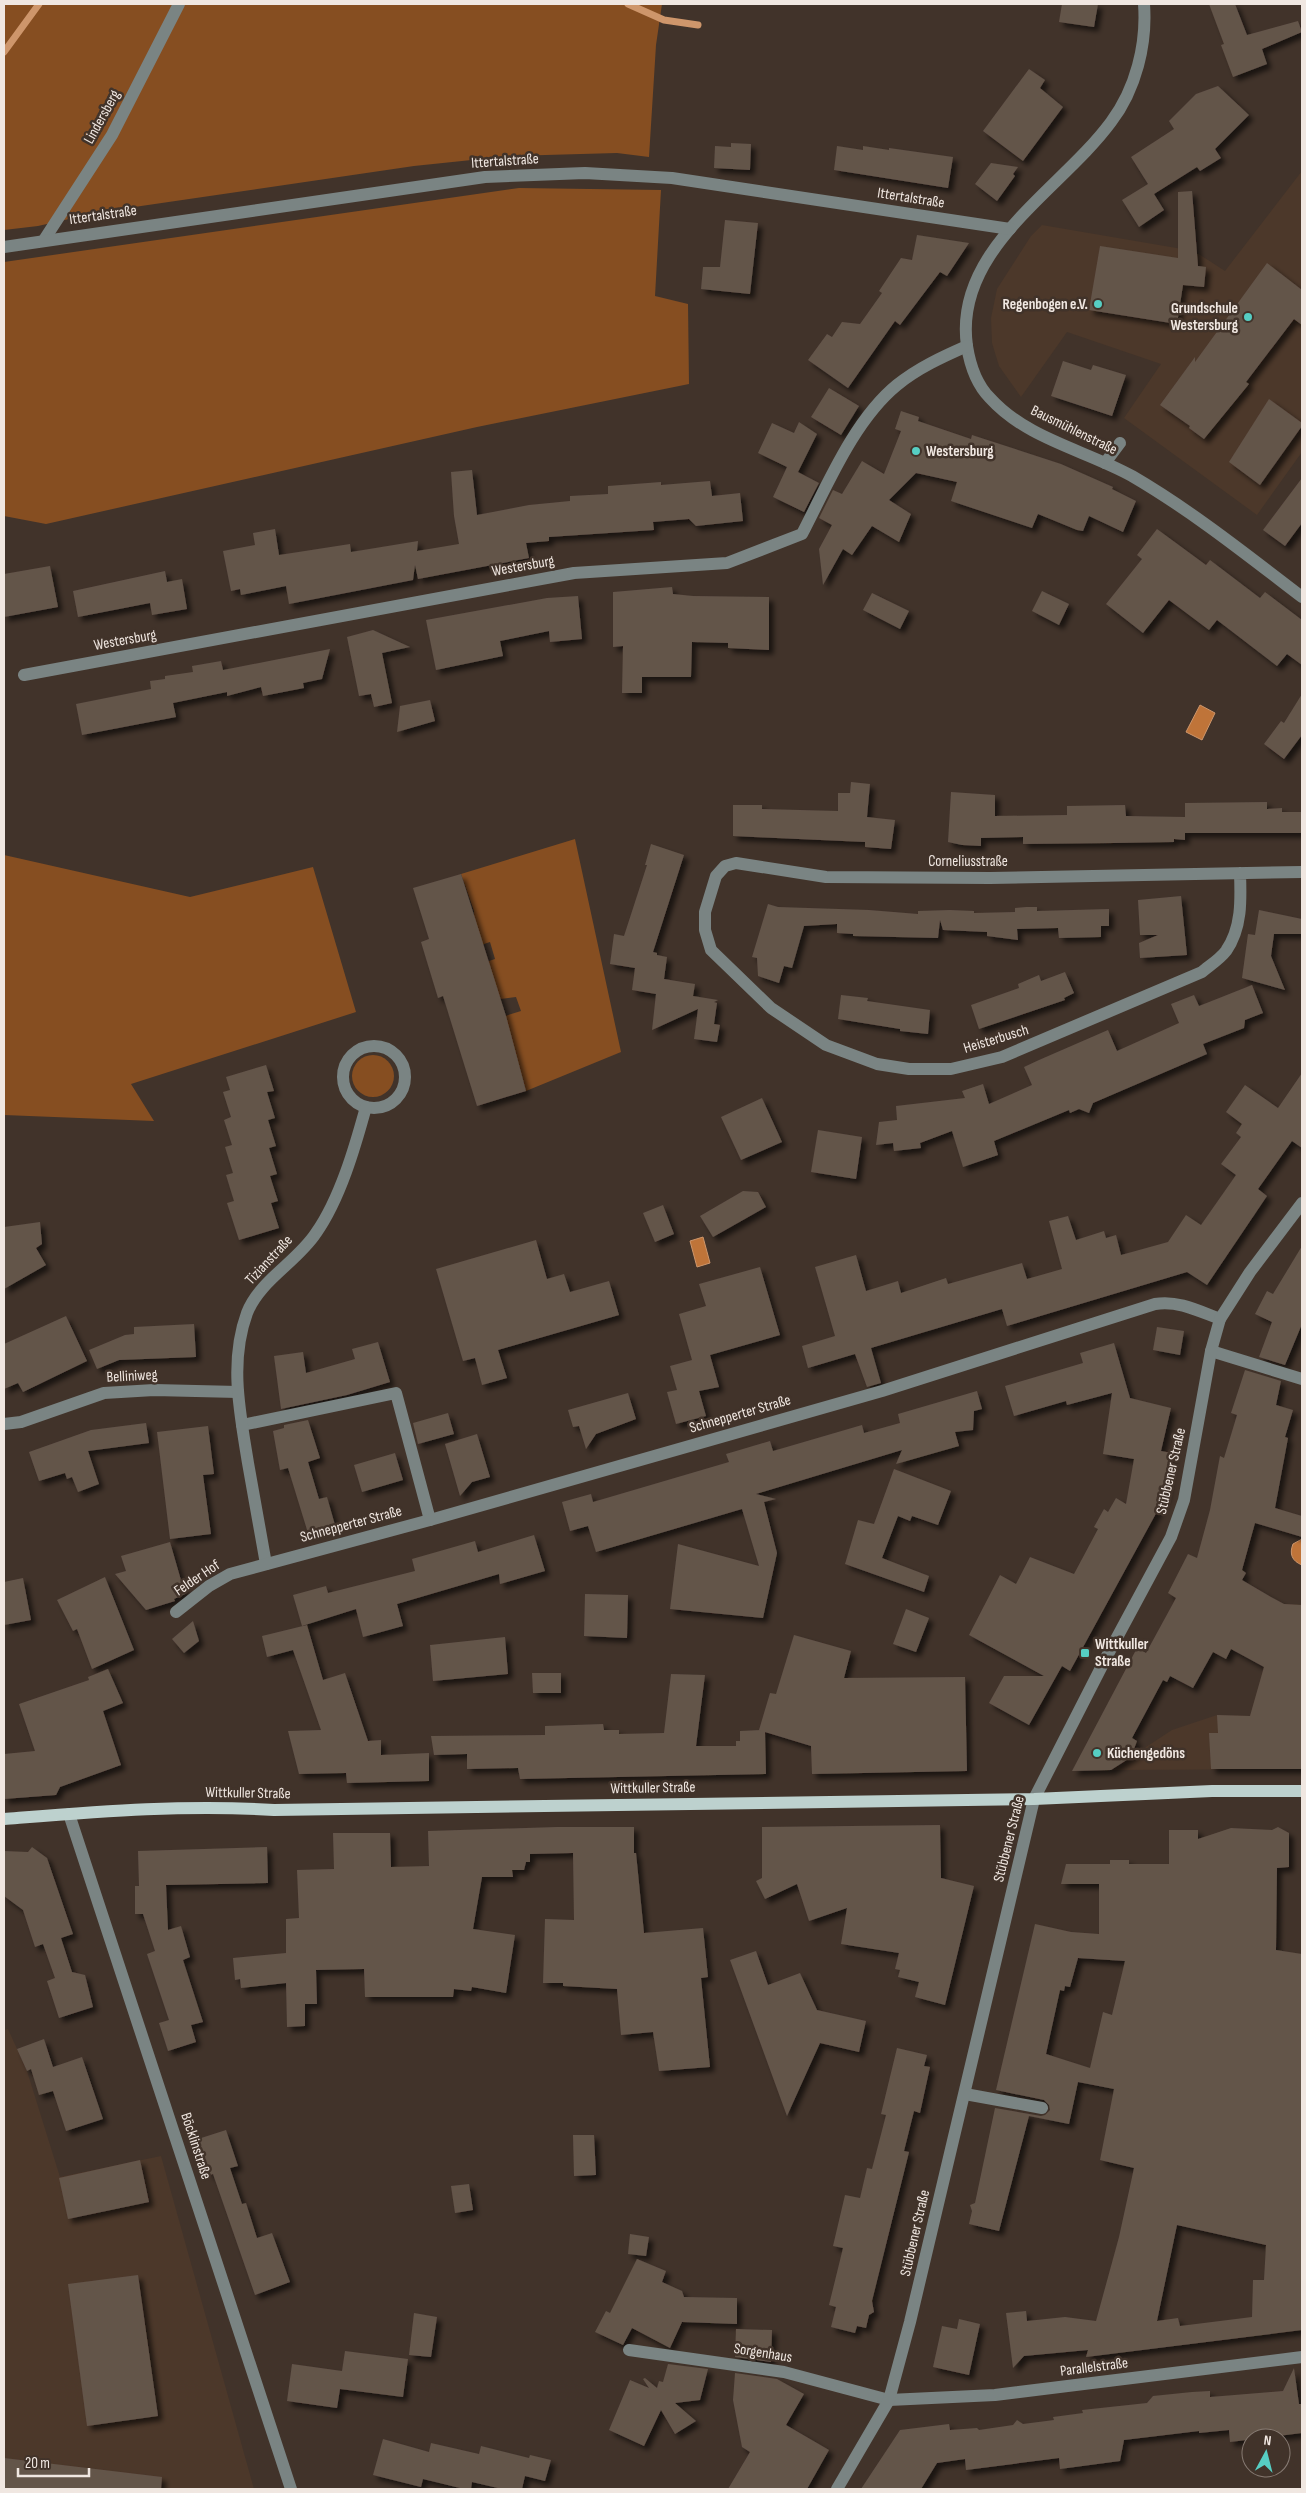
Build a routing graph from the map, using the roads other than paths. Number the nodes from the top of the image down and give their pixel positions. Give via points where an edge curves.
1 (179, 4) edge
2 (1144, 4) edge
3 (1010, 228) junction
4 (44, 240) junction
5 (4, 247) edge
6 (967, 346) junction
7 (1120, 443) dead end
8 (1105, 463) junction
9 (1302, 597) edge
10 (24, 675) dead end
11 (1302, 872) edge
12 (1240, 874) junction
13 (711, 950) joint
14 (366, 1107) junction
15 (1302, 1203) edge
16 (1220, 1319) junction
17 (1211, 1351) junction
18 (1302, 1379) edge
19 (238, 1392) junction
20 (4, 1424) edge
21 (242, 1425) junction
22 (430, 1520) junction
23 (266, 1564) junction
24 (176, 1612) dead end
25 (1302, 1791) edge
26 (1034, 1799) junction
27 (69, 1814) junction
28 (4, 1818) edge
29 (964, 2094) junction
30 (1042, 2108) dead end
31 (629, 2350) dead end
32 (1302, 2357) edge
33 (889, 2400) junction
34 (291, 2489) edge
35 (837, 2489) edge

1 - 4 street, Lindersberg via 112,135
2 - 3 street, Bausmühlenstraße via 1144,36 1139,63 1129,91 1112,121
3 - 4 street, Ittertalstraße via 672,178 585,173 486,176
3 - 6 street, Bausmühlenstraße via 972,293 965,320
4 - 5 street, Ittertalstraße
6 - 8 street, Bausmühlenstraße via 975,377 1006,413 1029,429
6 - 10 street, Westersburg via 925,366 878,403 857,432 802,534 727,563 574,573
7 - 8 street
8 - 9 street, Bausmühlenstraße via 1182,507
11 - 12 street, Corneliusstraße
12 - 13 street, Corneliusstraße via 826,877 736,863 725,866 716,876 705,912 705,930
12 - 13 street, Heisterbusch via 1238,924 1226,951 1202,972 1002,1057 951,1069 909,1069 877,1064 826,1045 771,1008
14 - 14 street via 385,1106 400,1094 404,1086 406,1076 400,1058 382,1046 360,1048 346,1064 344,1085 349,1095
14 - 19 street, Tizianstraße via 337,1191 316,1234 258,1293 247,1312 237,1353
15 - 16 street, Stübbener Straße via 1250,1272
16 - 17 street, Stübbener Straße
16 - 22 street, Schnepperter Straße via 1179,1304 1155,1304 903,1385
17 - 18 street
17 - 26 street, Stübbener Straße via 1184,1500 1171,1537
19 - 20 street, Belliniweg via 154,1390 104,1393 21,1422
19 - 21 street, Tizianstraße
21 - 22 street via 396,1393
21 - 23 street, Tizianstraße
22 - 23 street, Schnepperter Straße
23 - 24 street, Felder Hof via 230,1574
25 - 26 main road, Wittkuller Straße via 1203,1791
26 - 27 main road, Wittkuller Straße via 239,1808
26 - 29 street, Stübbener Straße
27 - 28 main road, Wittkuller Straße
27 - 34 street, Böcklinstraße
29 - 30 street
29 - 33 street, Stübbener Straße
31 - 33 street, Sorgenhaus via 784,2372
32 - 33 street, Parallelstraße via 995,2395
33 - 35 street, Stübbener Straße

